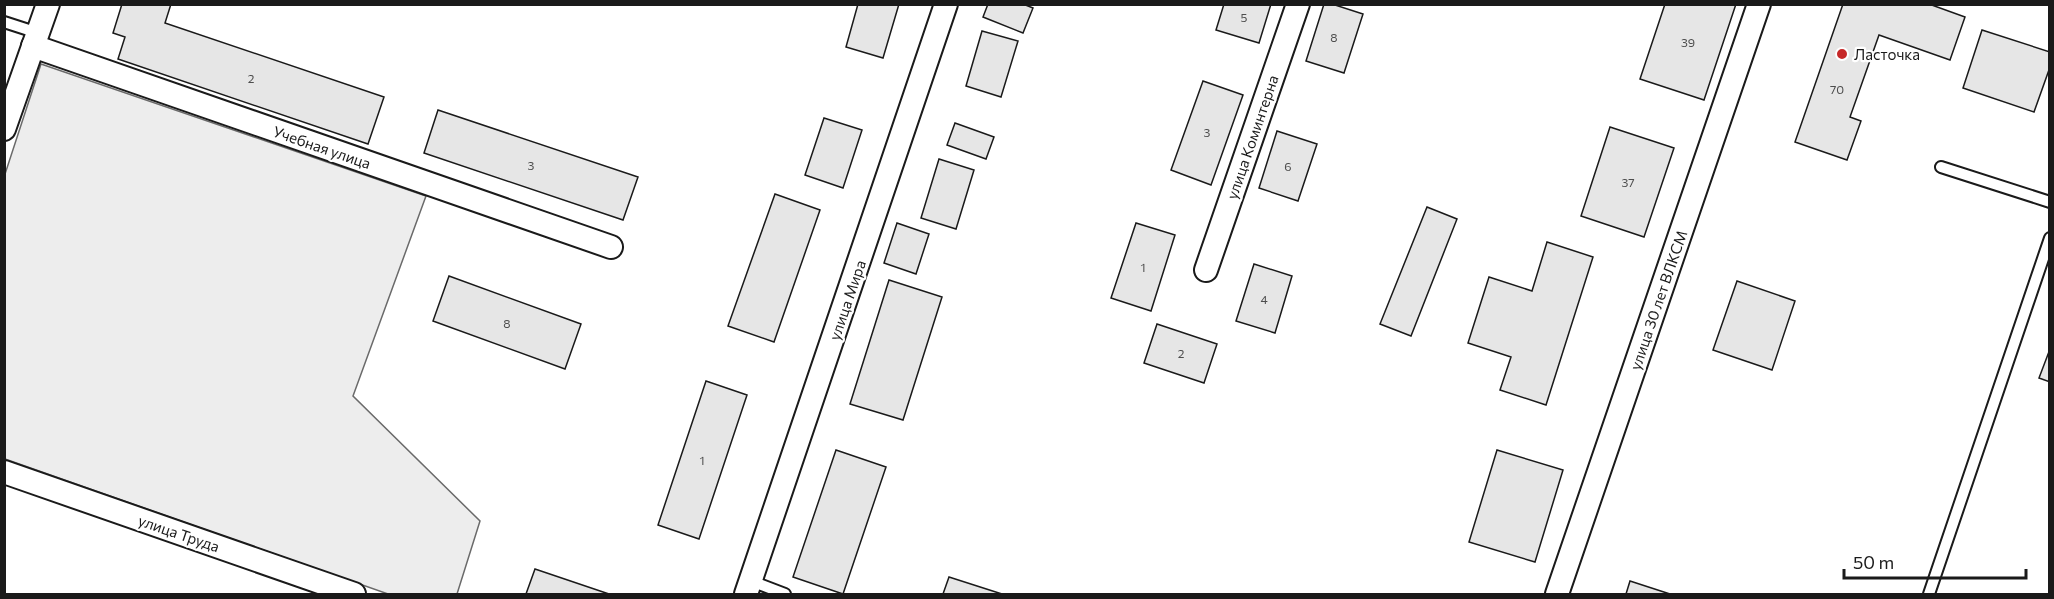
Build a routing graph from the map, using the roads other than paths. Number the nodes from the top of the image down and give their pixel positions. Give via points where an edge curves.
1 (48, 4) edge
2 (946, 4) edge
3 (1298, 4) edge
4 (1759, 4) edge
5 (4, 22) edge
6 (35, 40) junction
7 (4, 129) edge
8 (1941, 167) dead end
9 (2049, 202) edge
10 (2049, 238) edge
11 (611, 248) dead end
12 (1206, 270) dead end
13 (4, 472) edge
14 (749, 588) edge
15 (354, 594) edge
16 (785, 594) edge
17 (1557, 594) edge
18 (1929, 594) edge

1 - 6 street
2 - 14 street, улица Мира
3 - 12 street, улица Коминтерна
4 - 17 street, улица 30 лет ВЛКСМ
5 - 6 lane
6 - 7 street
6 - 11 street, Учебная улица
8 - 9 lane
10 - 18 lane
13 - 15 street, улица Труда
14 - 16 lane

